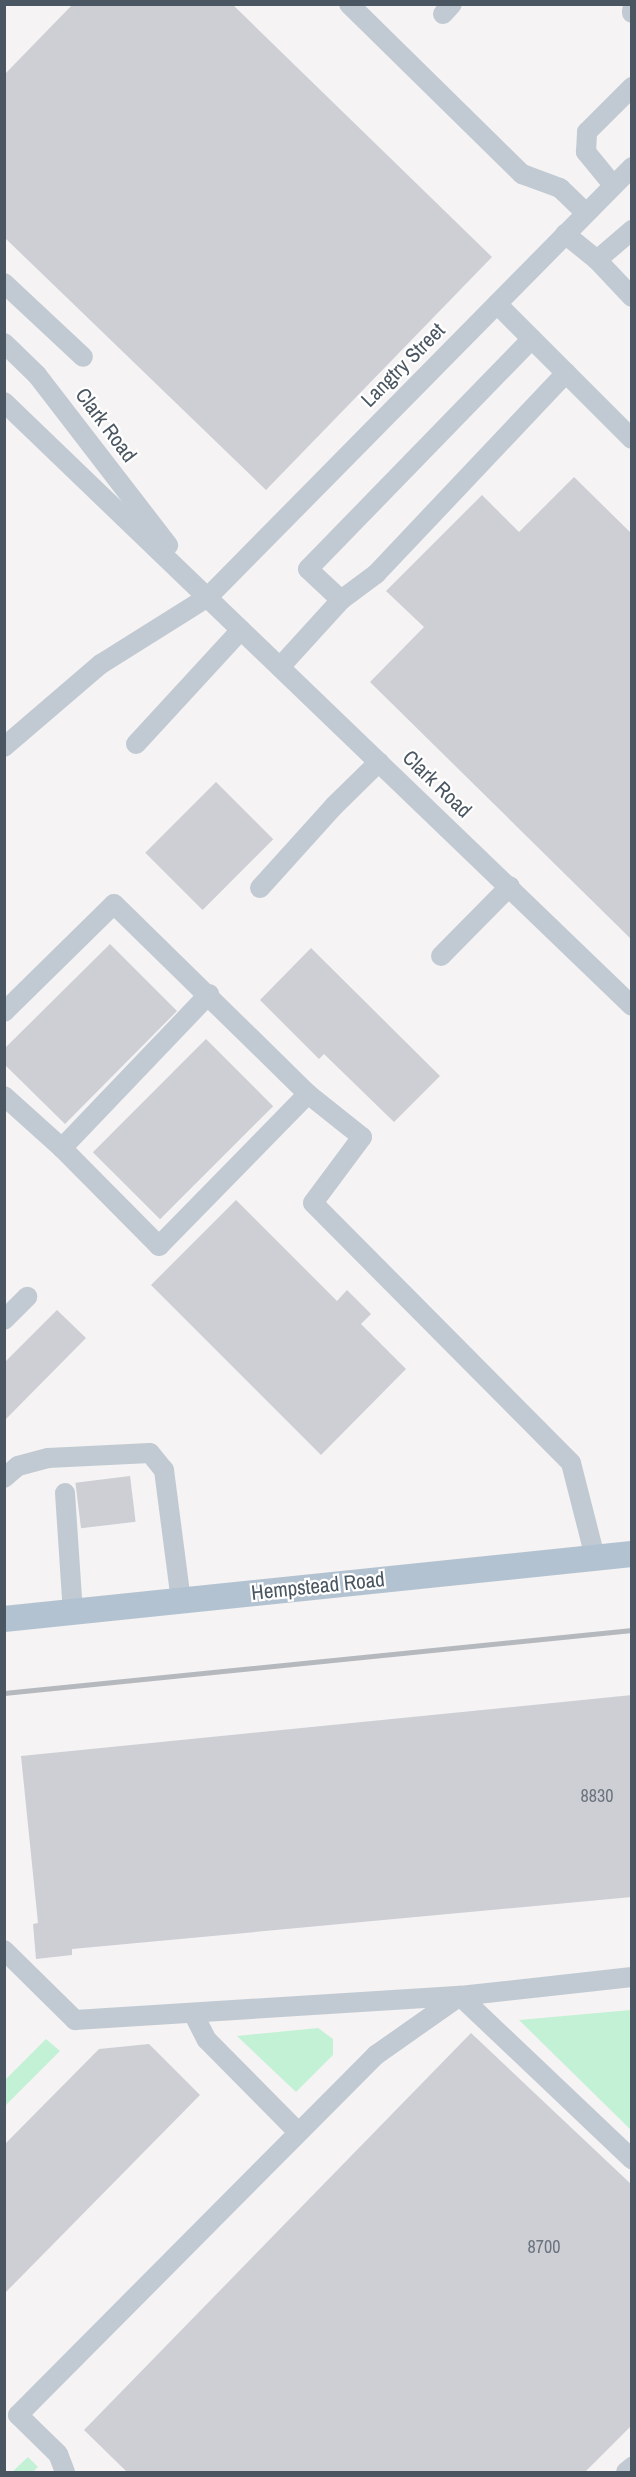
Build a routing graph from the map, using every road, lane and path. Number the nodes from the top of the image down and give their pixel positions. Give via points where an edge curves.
1 (349, 4) edge
2 (632, 87) edge
3 (632, 166) edge
4 (613, 185) junction
5 (586, 213) junction
6 (632, 230) edge
7 (565, 234) junction
8 (597, 260) junction
9 (4, 283) edge
10 (632, 297) edge
11 (496, 304) junction
12 (532, 339) junction
13 (4, 343) edge
14 (84, 357) dead end
15 (566, 373) junction
16 (4, 402) edge
17 (632, 439) edge
18 (208, 597) junction
19 (341, 600) junction
20 (242, 630) junction
21 (280, 667) junction
22 (136, 744) dead end
23 (4, 747) edge
24 (379, 762) junction
25 (510, 886) junction
26 (260, 888) dead end
27 (441, 956) dead end
28 (209, 994) junction
29 (632, 1006) edge
30 (4, 1012) edge
31 (308, 1094) junction
32 (4, 1096) edge
33 (62, 1148) junction
34 (27, 1297) dead end
35 (4, 1320) edge
36 (4, 1478) edge
37 (65, 1493) dead end
38 (632, 1554) edge
39 (595, 1557) junction
40 (181, 1601) junction
41 (73, 1612) junction
42 (4, 1619) edge
43 (4, 1950) edge
44 (632, 1977) edge
45 (460, 1996) junction
46 (192, 2013) junction
47 (298, 2132) junction
48 (632, 2159) edge
49 (11, 2422) edge
50 (632, 2467) edge
51 (65, 2472) edge
52 (626, 2472) edge

1 - 5 street via 522,174 560,188
2 - 4 street via 586,132 586,152
3 - 4 street, Langtry Street
4 - 5 street, Langtry Street
5 - 7 street, Langtry Street
6 - 8 street
7 - 8 street
7 - 11 street, Langtry Street
8 - 10 street
9 - 14 street
11 - 12 street
11 - 18 street, Langtry Street
12 - 15 street
12 - 19 street via 308,569
13 - 18 street, Clark Road via 38,375
15 - 17 street
15 - 19 street via 376,574
16 - 18 street, Clark Road
18 - 20 street, Clark Road
18 - 23 street, Langtry Street via 101,664
19 - 21 street
20 - 21 street, Clark Road
20 - 22 street
21 - 24 street, Clark Road
24 - 25 street, Clark Road
24 - 26 street
25 - 27 street
25 - 29 street, Clark Road
28 - 30 street via 114,904
28 - 31 street
28 - 33 street
31 - 33 street via 159,1246
31 - 39 street via 362,1137 313,1203 571,1463
32 - 33 street
34 - 35 street
36 - 40 street via 18,1466 48,1458 150,1453 164,1470
37 - 41 street
38 - 39 main road, Hempstead Road
39 - 40 main road, Hempstead Road
40 - 41 main road, Hempstead Road
41 - 42 main road, Hempstead Road
43 - 46 street via 75,2020
44 - 45 street
45 - 46 street
45 - 47 street via 376,2055
45 - 48 street
46 - 47 street via 207,2040
47 - 49 street
49 - 51 street via 58,2454
50 - 52 street

